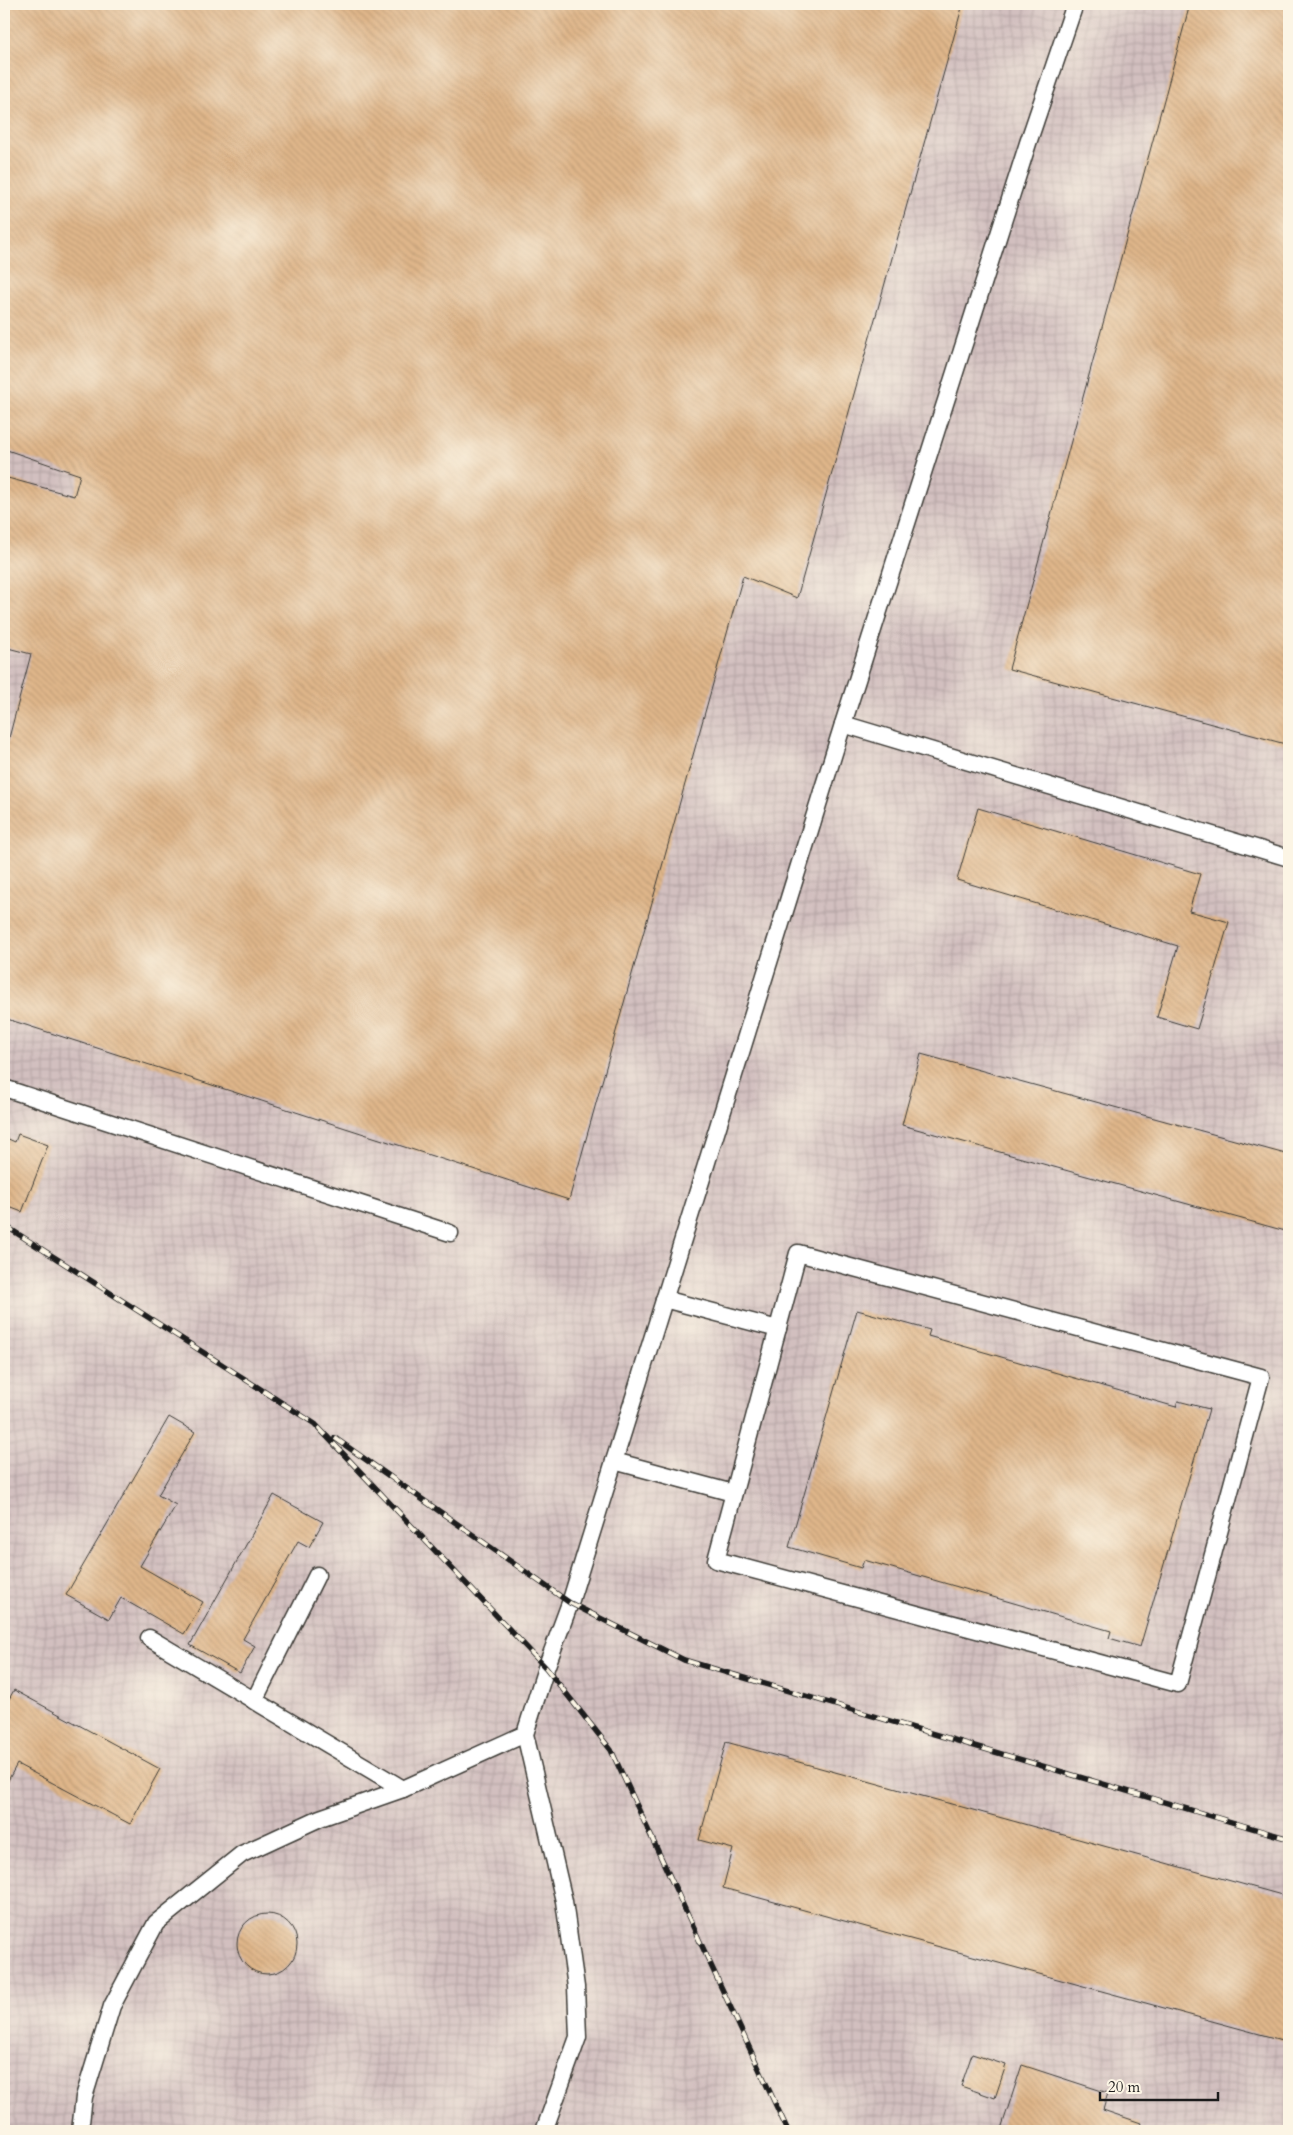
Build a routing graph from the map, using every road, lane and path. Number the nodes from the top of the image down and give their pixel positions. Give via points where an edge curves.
1 (1075, 4) edge
2 (843, 724) junction
3 (1289, 858) edge
4 (4, 1088) edge
5 (450, 1234) dead end
6 (664, 1299) junction
7 (778, 1329) junction
8 (614, 1461) junction
9 (733, 1492) junction
10 (317, 1575) dead end
11 (149, 1638) dead end
12 (254, 1701) junction
13 (525, 1734) junction
14 (403, 1789) junction
15 (80, 2131) edge
16 (544, 2131) edge

1 - 2 lane
2 - 3 lane
2 - 6 lane
4 - 5 lane
6 - 7 lane
6 - 8 lane
7 - 9 lane
7 - 9 lane via 798,1253 1261,1377 1178,1684 716,1560
8 - 9 lane
8 - 13 lane
10 - 12 lane
11 - 12 lane
12 - 14 lane
13 - 14 lane
13 - 16 lane via 564,1901 576,1986 578,2037
14 - 15 lane via 320,1818 242,1854 156,1923 112,2006 84,2097

